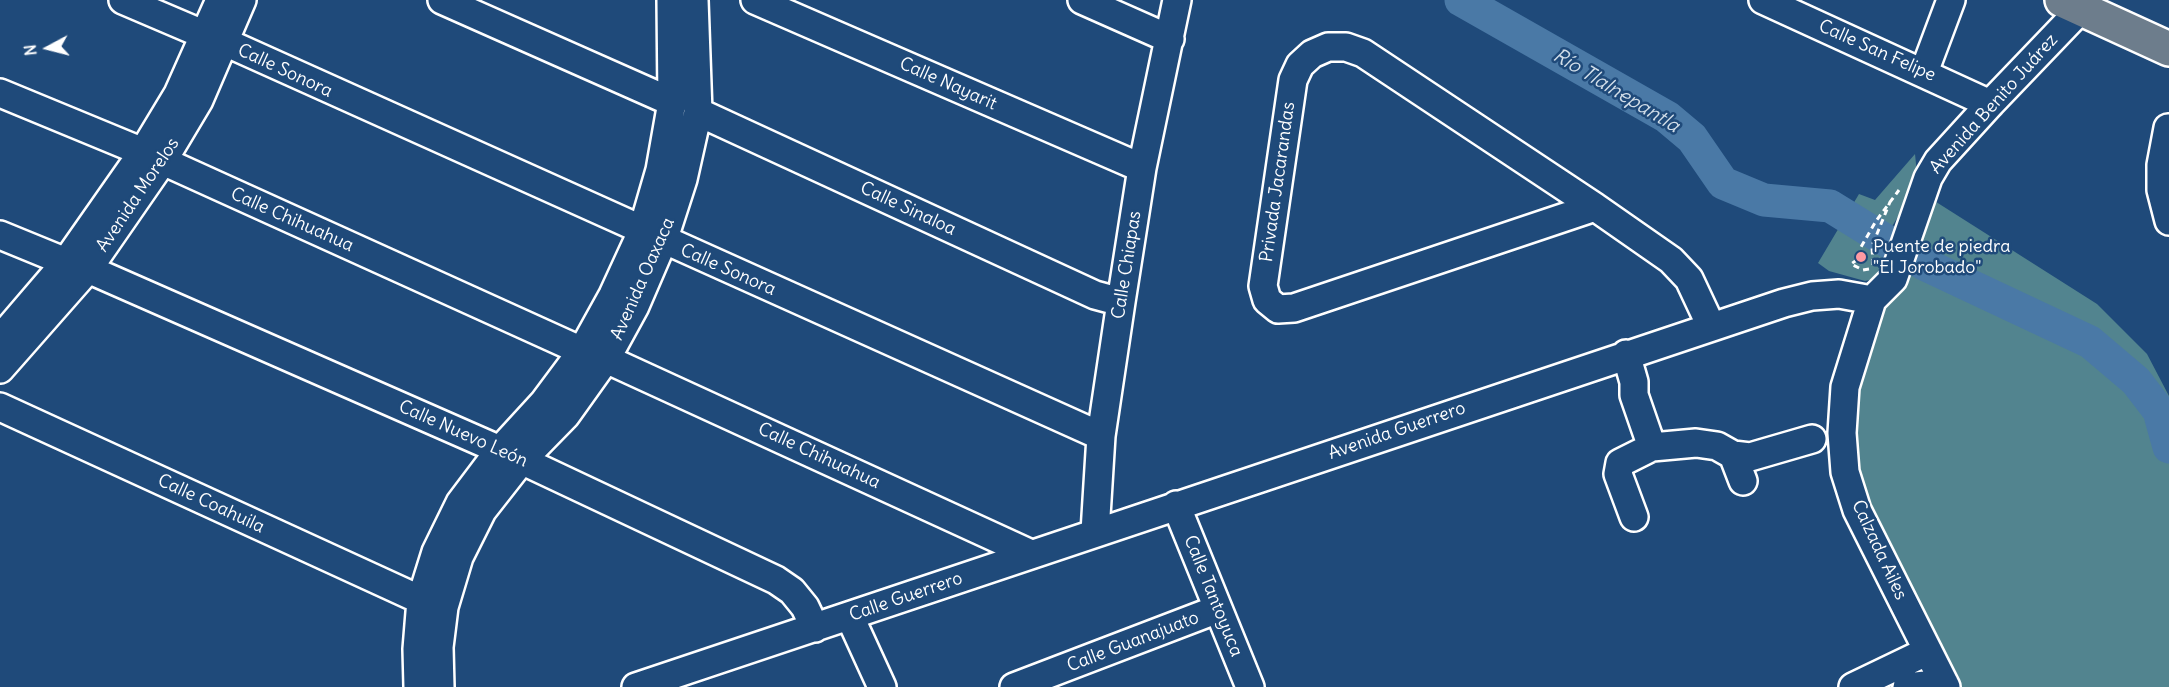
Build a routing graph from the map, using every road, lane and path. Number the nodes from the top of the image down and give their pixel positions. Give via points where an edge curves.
1 (123, 0) edge
2 (220, 0) edge
3 (242, 0) edge
4 (442, 0) edge
5 (671, 0) edge
6 (694, 0) edge
7 (755, 0) edge
8 (1082, 0) edge
9 (1177, 0) edge
10 (1763, 0) edge
11 (1951, 0) edge
12 (2078, 3) edge
13 (215, 38) junction
14 (1170, 39) junction
15 (2169, 50) edge
16 (1924, 72) junction
17 (0, 93) edge
18 (672, 102) junction
19 (1990, 104) junction
20 (698, 112) junction
21 (2168, 128) edge
22 (152, 157) junction
23 (1142, 168) junction
24 (1595, 207) junction
25 (2169, 221) edge
26 (0, 235) edge
27 (652, 236) junction
28 (1872, 246) joint
29 (77, 265) junction
30 (1872, 300) junction
31 (1120, 302) junction
32 (1711, 326) junction
33 (0, 339) edge
34 (594, 355) junction
35 (1622, 355) junction
36 (0, 369) edge
37 (0, 407) edge
38 (1101, 436) junction
39 (1812, 439) dead end
40 (1652, 447) junction
41 (511, 455) junction
42 (1733, 455) junction
43 (1743, 481) dead end
44 (1176, 505) junction
45 (1634, 517) dead end
46 (1095, 532) junction
47 (1031, 554) junction
48 (422, 600) junction
49 (1218, 609) junction
50 (850, 617) junction
51 (815, 628) junction
52 (1928, 651) junction
53 (1945, 685) edge
54 (1859, 686) edge
55 (418, 687) edge
56 (440, 687) edge
57 (636, 687) edge
58 (882, 687) edge
59 (1014, 687) edge
60 (1250, 687) edge
61 (1907, 687) edge

1 - 13 street, Calle Sonora
2 - 13 street, Avenida Morelos
3 - 13 street, Avenida Morelos
4 - 18 street
5 - 18 street, Avenida Oaxaca
6 - 20 street, Avenida Oaxaca
7 - 23 street, Calle Nayarit
8 - 14 street
9 - 14 street, Calle Chiapas
10 - 16 street, Calle San Felipe
11 - 16 street
12 - 15 main road
12 - 19 street, Avenida Benito Juárez
13 - 22 street, Avenida Morelos via 178,94
13 - 27 street, Calle Sonora
14 - 23 street, Calle Chiapas
16 - 19 street, Calle San Felipe
17 - 22 street, Calle Chihuahua
18 - 27 street, Avenida Oaxaca
19 - 30 street, Avenida Benito Juárez via 1928,177 1897,271
20 - 27 street, Avenida Oaxaca via 683,179
20 - 31 street, Calle Sinaloa via 1095,296
21 - 25 street via 2161,165
22 - 29 street, Avenida Morelos
22 - 34 street, Calle Chihuahua
23 - 31 street, Calle Chiapas
24 - 24 street, Privada Jacarandas via 1363,53 1346,47 1328,48 1312,54 1293,80 1263,286 1267,300 1278,309 1294,308
24 - 32 street, Privada Jacarandas via 1671,260 1689,279
26 - 29 street, Calle Nuevo León
27 - 34 street, Avenida Oaxaca via 613,295
27 - 38 street, Calle Sonora
28 - 28 path via 1882,221 1890,202 1862,247 1861,257 1851,264 1863,270 1872,269
29 - 33 street, Avenida Morelos
29 - 36 street, Avenida Morelos
29 - 41 street, Calle Nuevo León
30 - 32 street, Avenida Guerrero via 1839,294 1812,296
30 - 52 street, Calzada Ailes via 1845,387 1845,472 1857,510
31 - 38 street, Calle Chiapas
32 - 35 street, Avenida Guerrero
34 - 41 street, Avenida Oaxaca via 566,415
34 - 47 street, Calle Chihuahua
35 - 40 street via 1634,382 1634,395
35 - 44 street, Avenida Guerrero
37 - 48 street, Calle Coahuila
38 - 46 street, Calle Chiapas
39 - 42 street via 1767,454
40 - 42 street via 1696,443
40 - 45 street via 1620,463 1618,474
41 - 48 street, Avenida Oaxaca via 460,503 436,552
41 - 51 street, Calle Nuevo León via 776,579 805,607
41 - 56 street, Avenida Oaxaca via 459,557 444,607
42 - 43 street
44 - 46 street, Calle Guerrero
44 - 49 street, Calle Tantoyuca
46 - 47 street, Calle Guerrero
47 - 50 street, Calle Guerrero
48 - 55 street, Avenida Oaxaca
49 - 59 street, Calle Guanajuato
49 - 60 street, Calle Tantoyuca
50 - 51 street, Calle Guerrero
50 - 58 street
51 - 57 street, Calle Guerrero
52 - 53 street, Calzada Ailes
52 - 54 street
53 - 61 street

